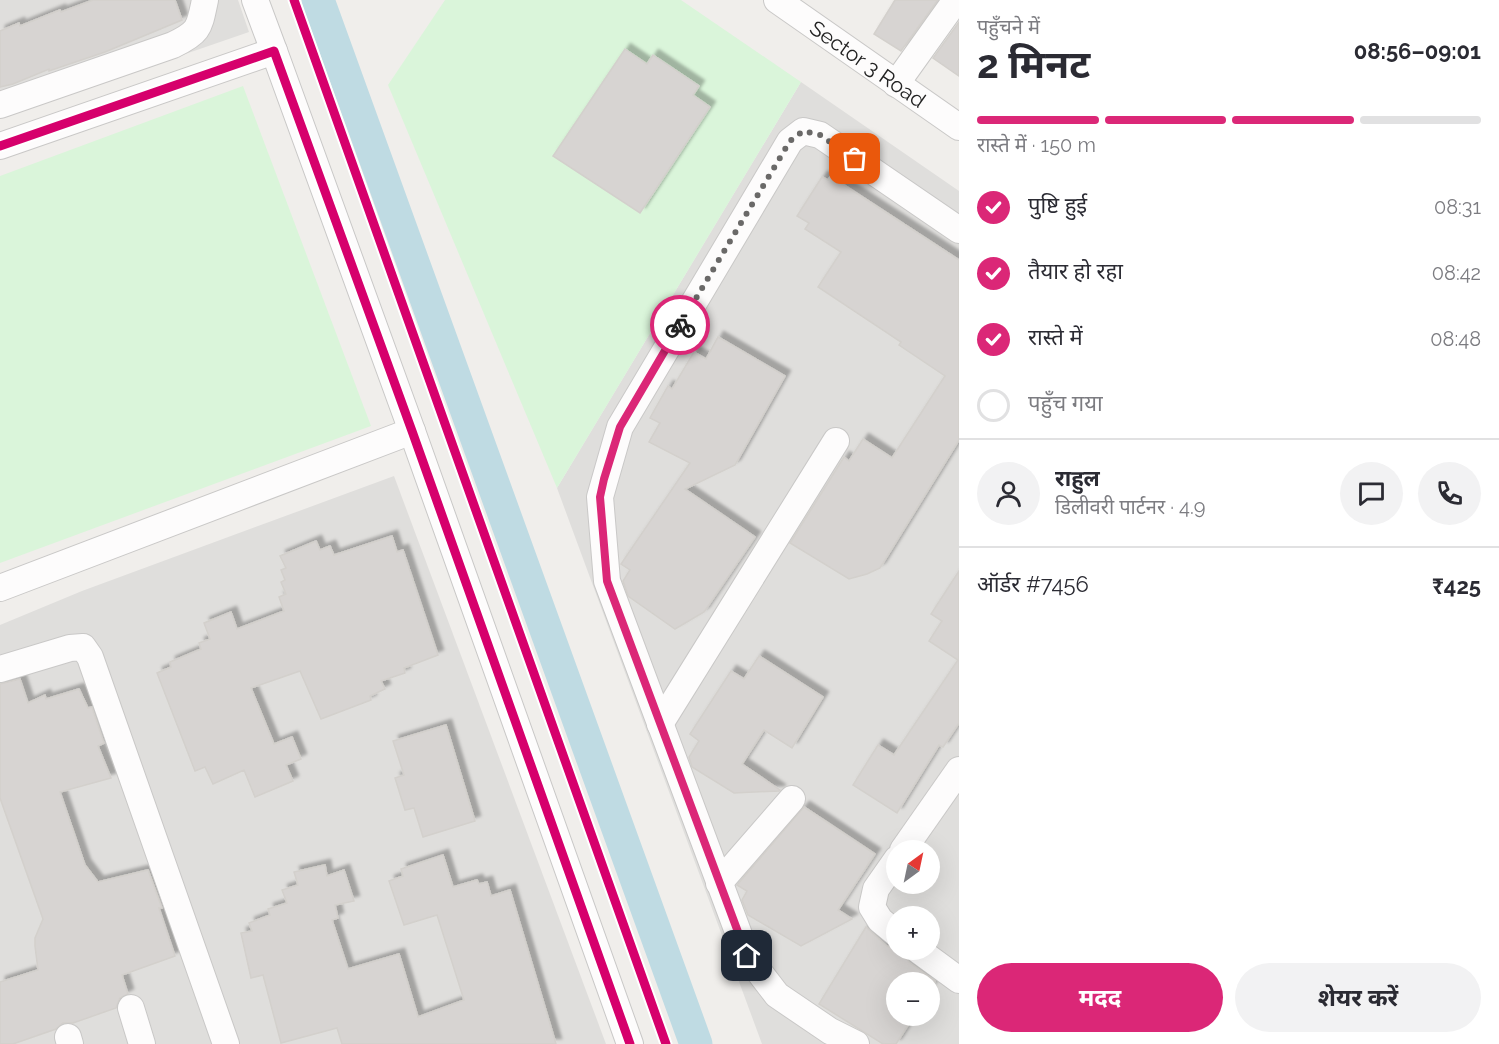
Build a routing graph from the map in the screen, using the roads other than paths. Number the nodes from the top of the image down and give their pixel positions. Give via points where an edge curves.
1 (206, 0) edge
2 (255, 0) edge
3 (777, 0) edge
4 (956, 0) edge
5 (274, 51) junction
6 (896, 84) junction
7 (0, 105) edge
8 (959, 127) edge
9 (0, 146) edge
10 (959, 230) edge
11 (412, 431) junction
12 (836, 441) dead end
13 (0, 588) edge
14 (0, 669) edge
15 (660, 724) junction
16 (959, 770) edge
17 (792, 799) dead end
18 (910, 840) edge
19 (886, 875) edge
20 (720, 883) junction
21 (886, 925) edge
22 (932, 960) edge
23 (959, 980) edge
24 (131, 1008) dead end
25 (142, 1044) edge
26 (226, 1044) edge
27 (630, 1044) edge
28 (856, 1044) edge

1 - 7 street via 192,36
2 - 5 street
3 - 6 street, Sector 3 Road
4 - 6 street
5 - 9 street
5 - 11 street
6 - 8 street, Sector 3 Road
10 - 15 street via 820,135 803,131 790,141 620,427 600,497 607,581
11 - 13 street
11 - 27 street
12 - 15 street
14 - 26 street via 83,646 90,657
15 - 20 street
16 - 18 street
17 - 20 street
19 - 21 street via 876,890 872,907
20 - 28 street via 747,956 777,995
22 - 23 street
24 - 25 street

